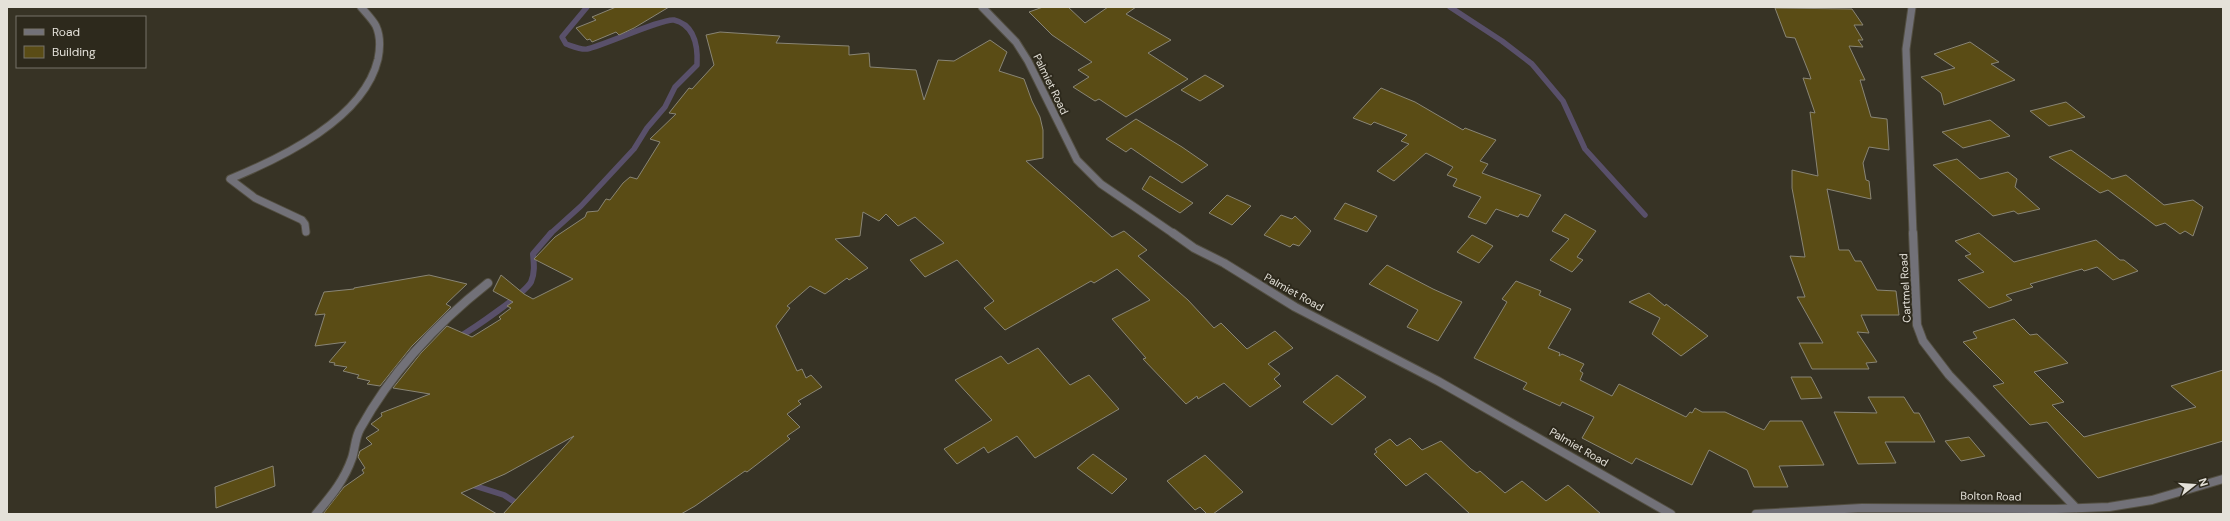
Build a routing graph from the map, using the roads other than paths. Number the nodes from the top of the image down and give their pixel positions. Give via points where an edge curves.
1 (361, 7) edge
2 (982, 7) edge
3 (1912, 7) edge
4 (306, 232) dead end
5 (488, 282) dead end
6 (2223, 479) edge
7 (2076, 508) junction
8 (316, 514) edge
9 (1672, 514) edge
10 (1756, 514) edge

1 - 4 street via 380,32 381,57 372,76 355,100 324,130 292,151 230,180 245,194 273,209 302,220
2 - 9 street, Palmiet Road via 1016,42 1028,61 1077,160 1123,201 1194,248 1224,263 1295,308 1438,381
3 - 7 street, Cartmel Road via 1906,49 1917,325 1923,341 1949,375
5 - 8 street via 442,320 406,360 377,400 358,434 351,460 334,495
6 - 7 street, Bolton Road via 2150,501 2109,508
7 - 10 street, Bolton Road via 1898,507

